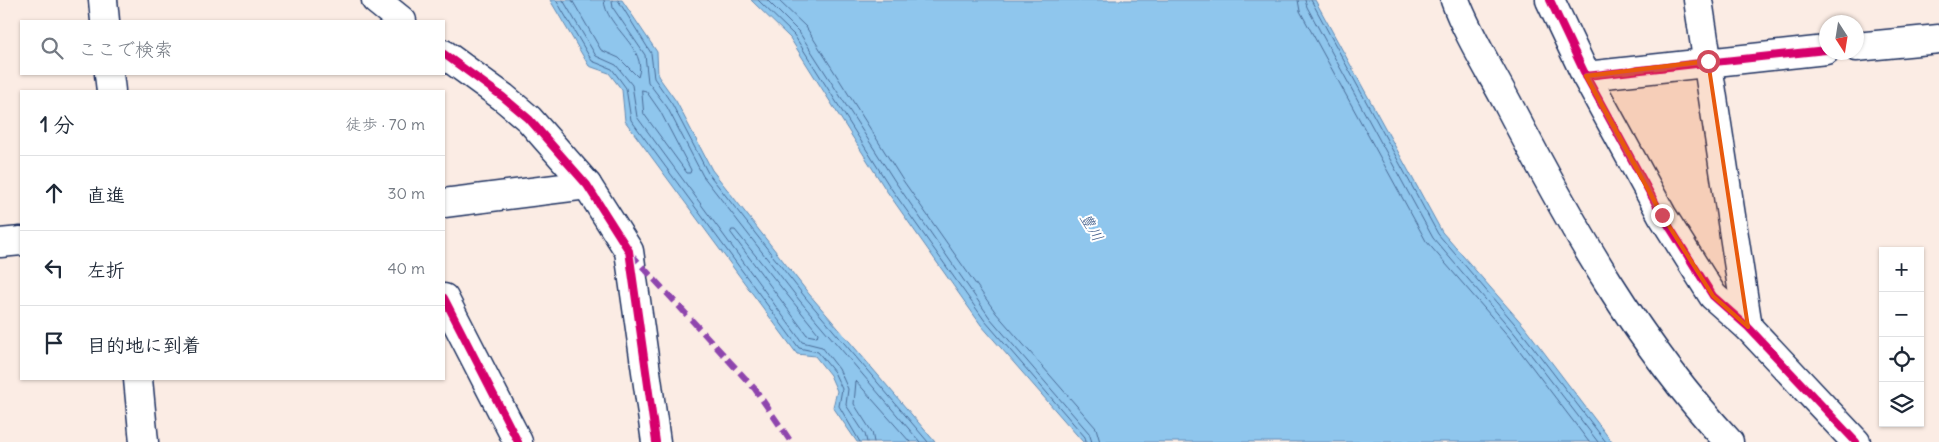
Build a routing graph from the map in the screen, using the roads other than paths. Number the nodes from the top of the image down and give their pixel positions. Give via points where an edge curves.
1 (103, 0) edge
2 (376, 0) edge
3 (1455, 0) edge
4 (1550, 0) edge
5 (1698, 0) edge
6 (105, 20) edge
7 (401, 20) edge
8 (1939, 39) edge
9 (1864, 46) edge
10 (1819, 51) edge
11 (445, 55) edge
12 (1708, 61) junction
13 (109, 75) edge
14 (1586, 76) junction
15 (111, 90) edge
16 (587, 185) junction
17 (445, 203) edge
18 (20, 241) edge
19 (0, 243) edge
20 (445, 300) edge
21 (1748, 327) junction
22 (138, 380) edge
23 (144, 442) edge
24 (518, 442) edge
25 (656, 442) edge
26 (1730, 442) edge
27 (1856, 442) edge

1 - 6 street
2 - 7 street
3 - 26 street via 1546,176 1608,283 1650,347
4 - 14 street
5 - 12 street
8 - 9 street
10 - 12 street
11 - 16 street via 529,119
12 - 14 street
12 - 21 street
13 - 15 street
14 - 21 street via 1662,215 1713,296
16 - 17 street
16 - 25 street via 629,251
18 - 19 street
20 - 24 street
21 - 27 street
22 - 23 street

